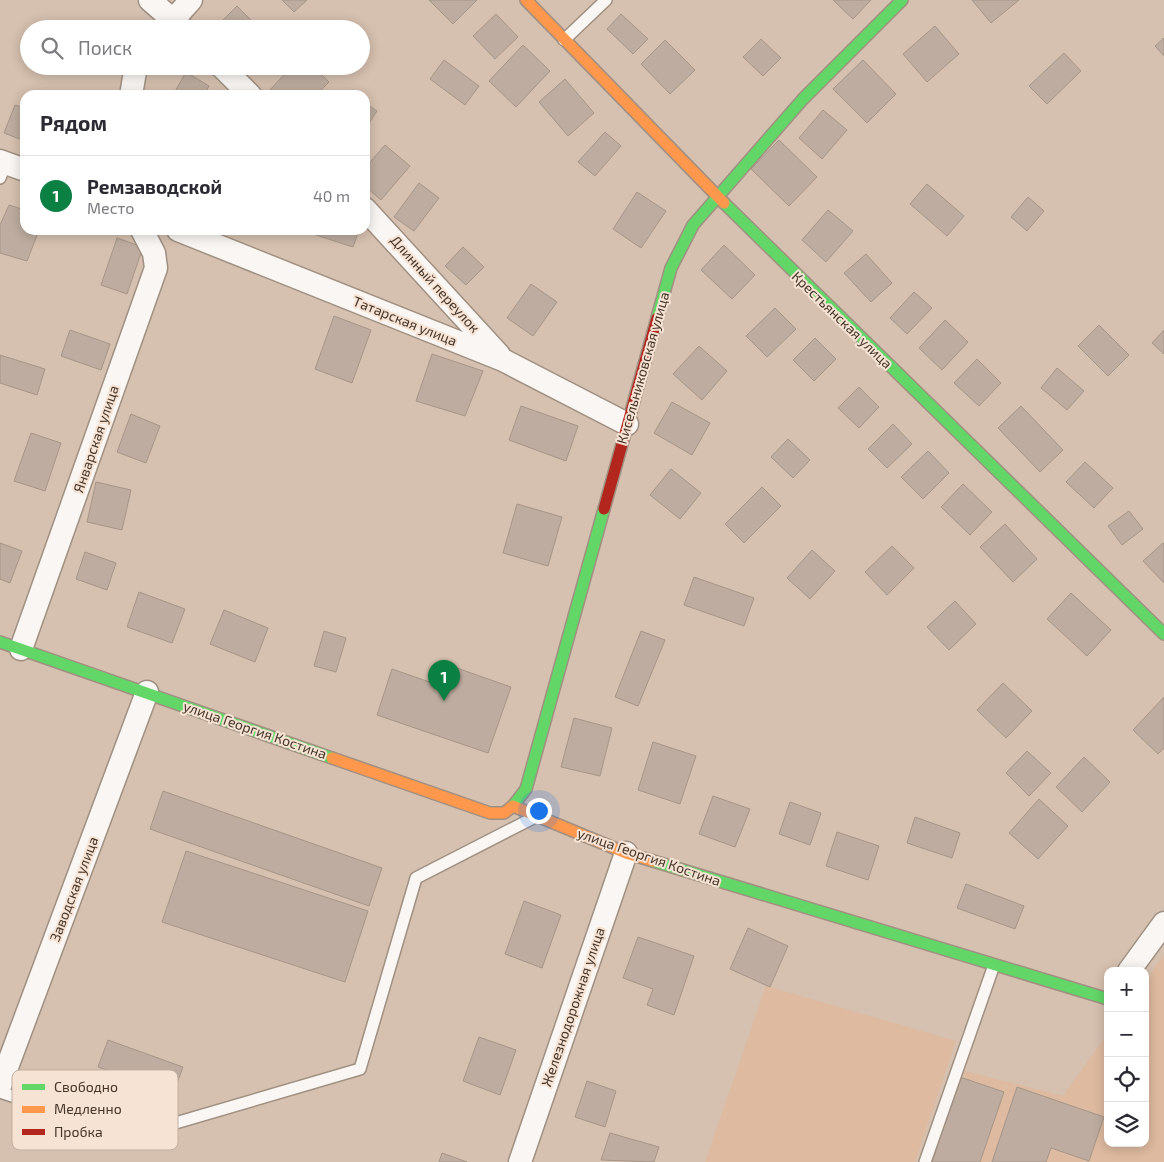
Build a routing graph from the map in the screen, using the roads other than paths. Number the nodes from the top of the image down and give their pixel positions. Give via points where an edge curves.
1 (150, 0) edge
2 (191, 0) edge
3 (526, 0) edge
4 (606, 0) edge
5 (902, 0) edge
6 (169, 20) edge
7 (177, 20) edge
8 (564, 40) junction
9 (134, 75) edge
10 (230, 75) edge
11 (132, 90) edge
12 (245, 90) edge
13 (718, 198) junction
14 (370, 214) edge
15 (145, 235) edge
16 (190, 235) edge
17 (503, 360) junction
18 (627, 424) junction
19 (1164, 634) edge
20 (0, 642) edge
21 (22, 649) junction
22 (147, 692) junction
23 (513, 806) junction
24 (535, 817) junction
25 (626, 853) junction
26 (1164, 923) edge
27 (994, 966) junction
28 (1132, 967) edge
29 (1104, 999) edge
30 (0, 1086) edge
31 (0, 1092) edge
32 (12, 1096) edge
33 (178, 1122) edge
34 (520, 1162) edge
35 (925, 1162) edge

1 - 6 street
2 - 7 street
3 - 8 street, Крестьянская улица
4 - 8 lane
5 - 13 street, Кисельниковская улица via 803,99
8 - 13 street, Крестьянская улица
9 - 11 street
10 - 12 street
13 - 18 street, Кисельниковская улица via 694,225 671,268
13 - 19 street, Крестьянская улица
14 - 17 street, Длинный переулок
15 - 21 street, Январская улица via 154,253 156,268
16 - 17 street, Татарская улица
17 - 18 street, Татарская улица
18 - 23 street, Кисельниковская улица via 526,789
20 - 21 street, улица Георгия Костина
21 - 22 street, улица Георгия Костина
22 - 23 street, улица Георгия Костина via 490,813 504,813
22 - 30 street, Заводская улица
23 - 24 street, улица Георгия Костина
24 - 25 street, улица Георгия Костина
24 - 33 lane via 416,878 360,1069
25 - 27 street, улица Георгия Костина
25 - 34 street, Железнодорожная улица
26 - 28 street
27 - 29 street, улица Георгия Костина
27 - 35 lane
31 - 32 lane

